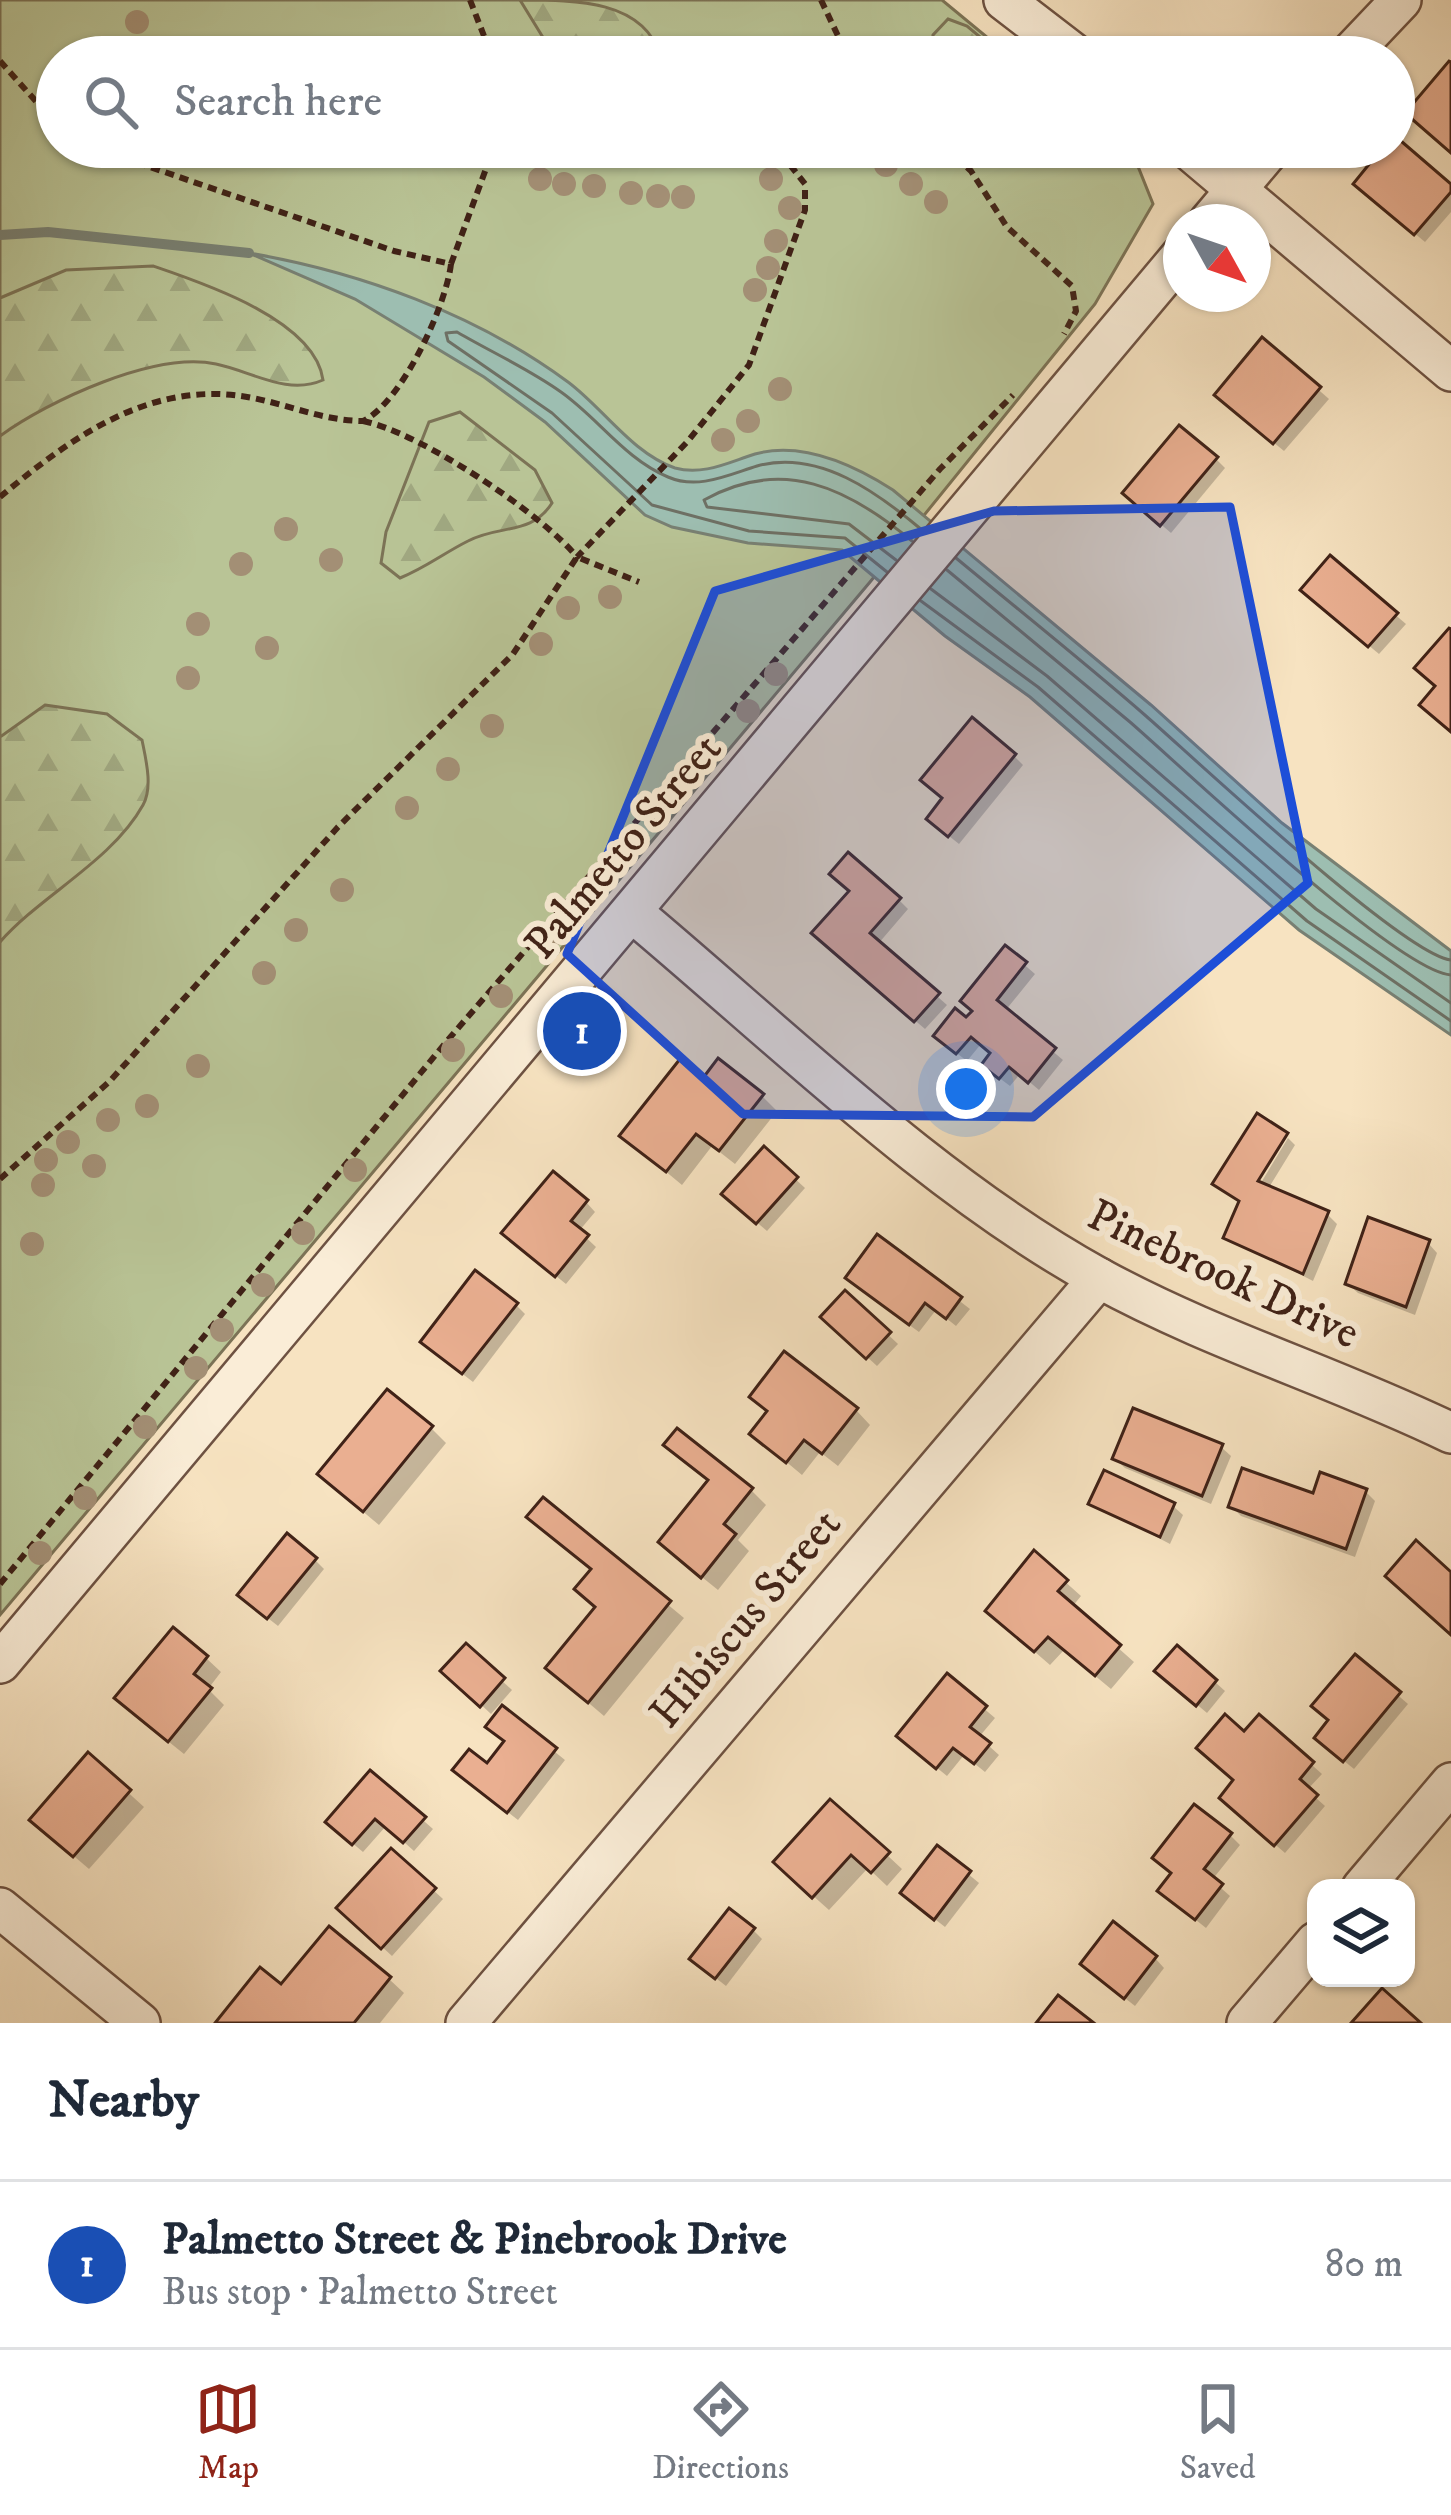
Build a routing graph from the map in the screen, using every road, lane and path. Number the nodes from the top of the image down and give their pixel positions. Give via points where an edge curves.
1 (470, 0) edge
2 (821, 0) edge
3 (1004, 0) edge
4 (1388, 0) edge
5 (1401, 0) edge
6 (484, 36) edge
7 (838, 36) edge
8 (1051, 36) edge
9 (1363, 36) edge
10 (1367, 36) edge
11 (0, 61) edge
12 (36, 101) edge
13 (153, 168) edge
14 (486, 168) edge
15 (792, 168) edge
16 (968, 168) edge
17 (1211, 168) edge
18 (1254, 168) edge
19 (1236, 189) junction
20 (1224, 204) edge
21 (451, 265) junction
22 (1163, 278) edge
23 (1054, 346) dead end
24 (1451, 371) edge
25 (1027, 379) dead end
26 (363, 421) junction
27 (0, 497) edge
28 (577, 557) junction
29 (639, 582) dead end
30 (632, 912) junction
31 (0, 1179) edge
32 (1099, 1278) junction
33 (1451, 1433) edge
34 (0, 1584) edge
35 (0, 1663) edge
36 (1451, 1783) edge
37 (1370, 1879) edge
38 (0, 1908) edge
39 (1307, 1953) edge
40 (140, 2023) edge
41 (466, 2023) edge
42 (1247, 2023) edge

1 - 6 path
2 - 7 path
3 - 8 street
4 - 9 street
5 - 10 street
11 - 12 path
13 - 21 path
14 - 21 path
15 - 28 path via 805,184 805,210 748,365
16 - 23 path via 1007,227 1072,286 1076,310
17 - 19 street
18 - 19 street
19 - 20 street
19 - 24 street
21 - 26 path via 447,297 387,402
22 - 30 street, Palmetto Street
25 - 34 path via 447,1040
26 - 27 path via 214,393 148,401 114,415
26 - 28 path via 408,438 516,503
28 - 29 path
28 - 31 path via 513,654 338,827 110,1081
30 - 32 street, Pinebrook Drive via 944,1174
30 - 35 street, Palmetto Street
32 - 33 street, Pinebrook Drive
32 - 41 street, Hibiscus Street
36 - 37 street
38 - 40 street
39 - 42 street

